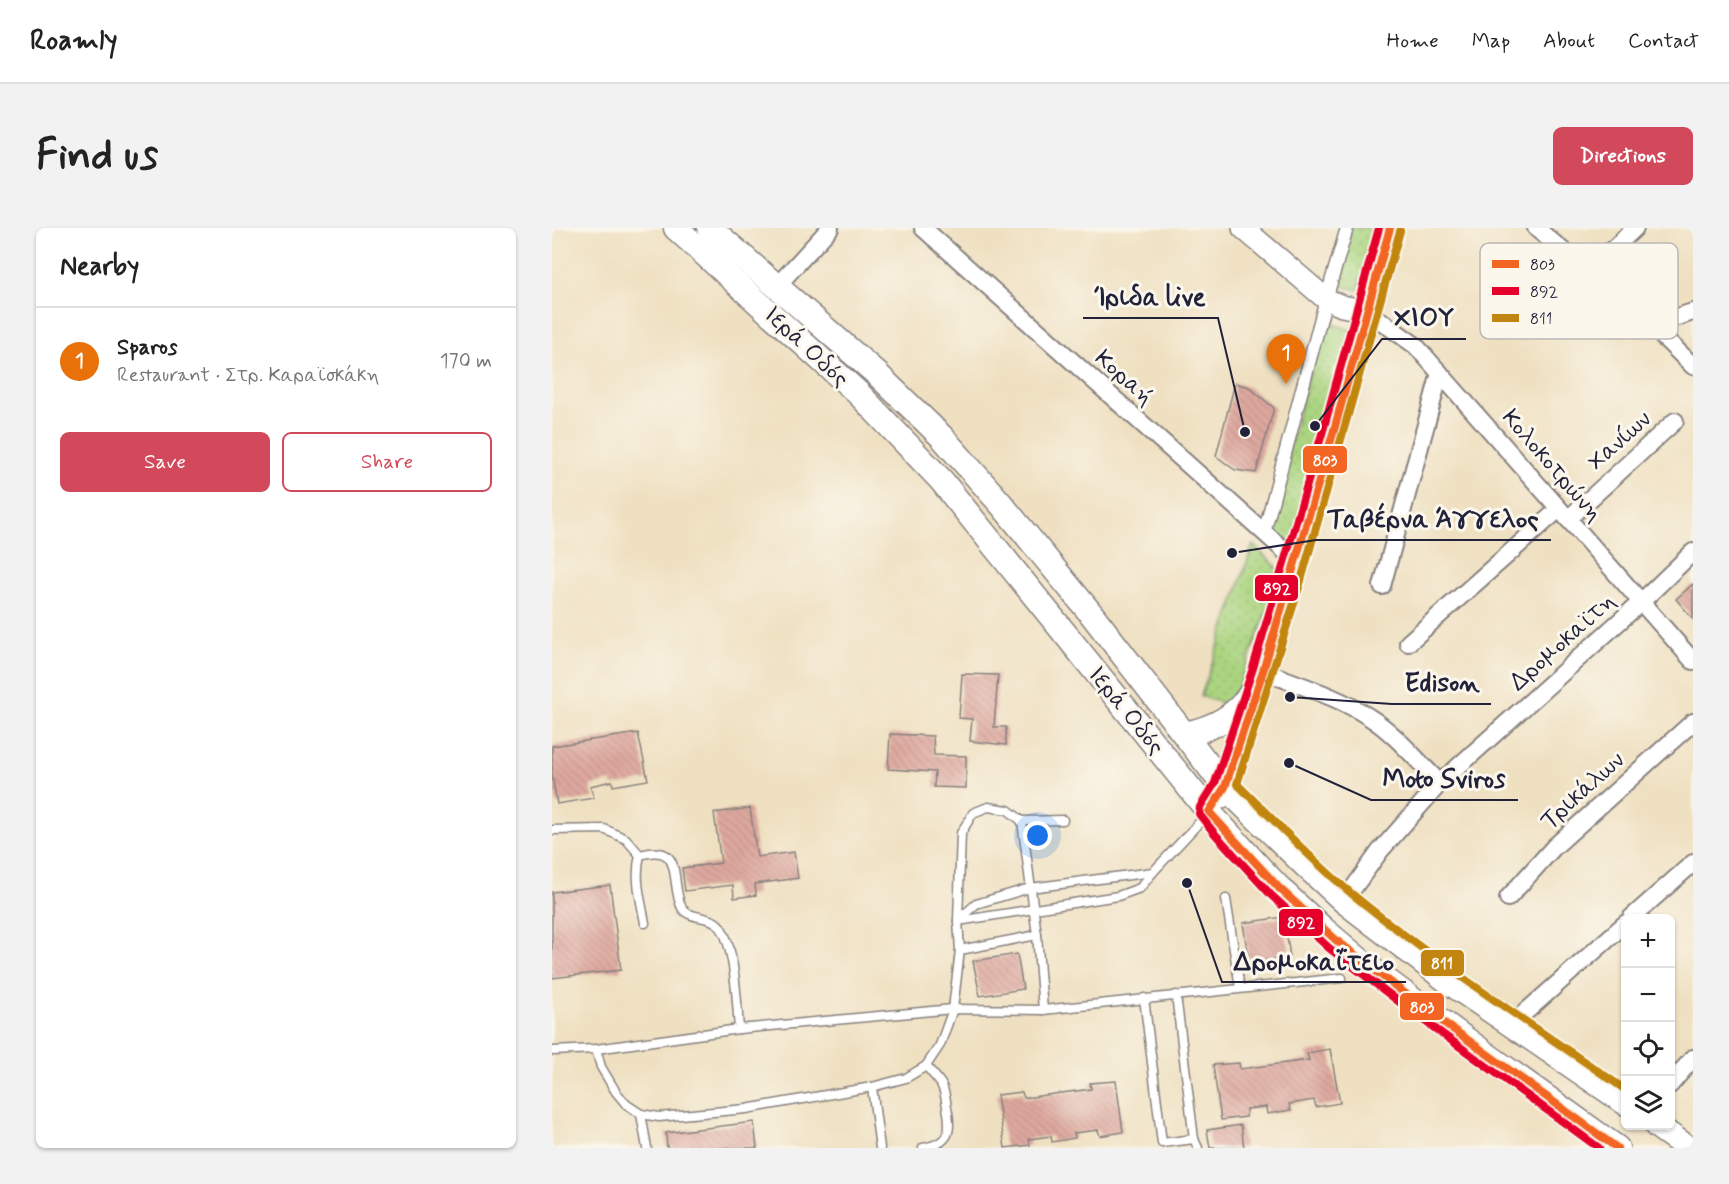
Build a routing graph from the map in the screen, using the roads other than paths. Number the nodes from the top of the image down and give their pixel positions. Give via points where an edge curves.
1 (676, 228) edge
2 (710, 228) edge
3 (830, 228) edge
4 (922, 228) edge
5 (1243, 228) edge
6 (1347, 228) edge
7 (1390, 228) edge
8 (1536, 228) edge
9 (1635, 228) edge
10 (1553, 243) edge
11 (1619, 243) edge
12 (776, 287) junction
13 (1326, 299) junction
14 (1367, 311) junction
15 (1693, 312) edge
16 (1678, 317) edge
17 (1665, 339) edge
18 (1693, 366) edge
19 (1440, 373) junction
20 (1676, 421) dead end
21 (1564, 514) junction
22 (1264, 533) junction
23 (1693, 552) edge
24 (1296, 561) junction
25 (1382, 586) dead end
26 (1641, 602) junction
27 (1408, 643) dead end
28 (1693, 662) edge
29 (1263, 671) junction
30 (1693, 722) edge
31 (1185, 734) junction
32 (1440, 783) junction
33 (1225, 787) junction
34 (1209, 812) junction
35 (1063, 820) dead end
36 (1022, 821) junction
37 (552, 830) edge
38 (640, 855) junction
39 (1693, 863) edge
40 (1153, 872) junction
41 (1030, 888) junction
42 (1508, 898) dead end
43 (1226, 899) dead end
44 (1344, 901) junction
45 (1033, 908) junction
46 (1636, 914) edge
47 (958, 921) junction
48 (645, 923) dead end
49 (1621, 927) edge
50 (1037, 935) junction
51 (960, 950) junction
52 (1342, 978) dead end
53 (1240, 988) junction
54 (1176, 995) junction
55 (1144, 998) junction
56 (953, 1009) junction
57 (1043, 1010) junction
58 (1512, 1024) junction
59 (739, 1029) junction
60 (596, 1049) junction
61 (552, 1052) edge
62 (1693, 1058) edge
63 (926, 1066) junction
64 (1675, 1080) edge
65 (872, 1088) junction
66 (1621, 1100) edge
67 (641, 1114) junction
68 (1664, 1130) edge
69 (1194, 1139) junction
70 (1160, 1145) edge
71 (647, 1148) edge
72 (880, 1148) edge
73 (924, 1148) edge
74 (1198, 1148) edge
75 (1617, 1148) edge
76 (1688, 1148) edge

1 - 34 main road, Ιερά Οδός via 859,394 941,480
2 - 12 main road, Ιερά Οδός
3 - 12 street
4 - 22 street, Κοραή
5 - 13 street
6 - 13 street
7 - 14 main road
8 - 10 street
9 - 11 street
12 - 31 main road, Ιερά Οδός via 877,374 949,444 1093,616
13 - 14 street
13 - 22 street
14 - 19 street, Κολοκοτρώνη via 1416,346
14 - 24 main road
15 - 16 street
17 - 18 street
19 - 21 street, Κολοκοτρώνη
19 - 25 street
20 - 21 street, Χανίων
21 - 26 street, Κολοκοτρώνη
21 - 27 street, Χανίων
22 - 24 street, Κοραή
23 - 26 street, Δρομοκαϊτη
24 - 29 main road
26 - 28 street, Κολοκοτρώνη
26 - 32 street, Δρομοκαϊτη
29 - 31 main road via 1256,687 1235,713 1205,729
29 - 32 street via 1371,718
29 - 33 main road
30 - 42 street, Τρικάλων via 1554,847
31 - 33 main road, Ιερά Οδός
32 - 44 street, Δρομοκαϊτη via 1380,851
33 - 34 main road
33 - 44 main road, Ιερά Οδός
34 - 40 lane
34 - 75 main road, Ιερά Οδός via 1284,893 1363,963
35 - 36 lane
36 - 41 lane
36 - 47 lane via 1008,810 988,807 973,813 961,833
37 - 38 lane via 604,829 626,839
38 - 48 lane via 637,882
38 - 59 lane via 657,852 669,857 687,914 719,925 736,977
39 - 46 street
40 - 41 lane
40 - 45 lane via 1140,888 1118,896
41 - 45 lane
41 - 47 lane via 976,904
43 - 53 lane
44 - 58 main road, Ιερά Οδός via 1449,982
45 - 47 lane
45 - 50 lane
47 - 51 lane
49 - 58 street
50 - 51 lane
50 - 57 lane
51 - 56 lane
52 - 53 lane
53 - 54 lane
54 - 55 lane
54 - 69 lane
55 - 57 lane
55 - 70 lane
56 - 57 lane
56 - 59 lane
56 - 63 lane via 940,1045
58 - 66 main road, Ιερά Οδός
59 - 60 lane
60 - 61 lane
60 - 67 lane via 601,1067 616,1092
62 - 64 street
63 - 65 lane via 906,1078
63 - 73 lane via 941,1083 950,1121 944,1141
65 - 67 lane via 746,1109 659,1117
65 - 72 lane
67 - 71 lane
68 - 76 main road
69 - 70 lane
69 - 74 lane

